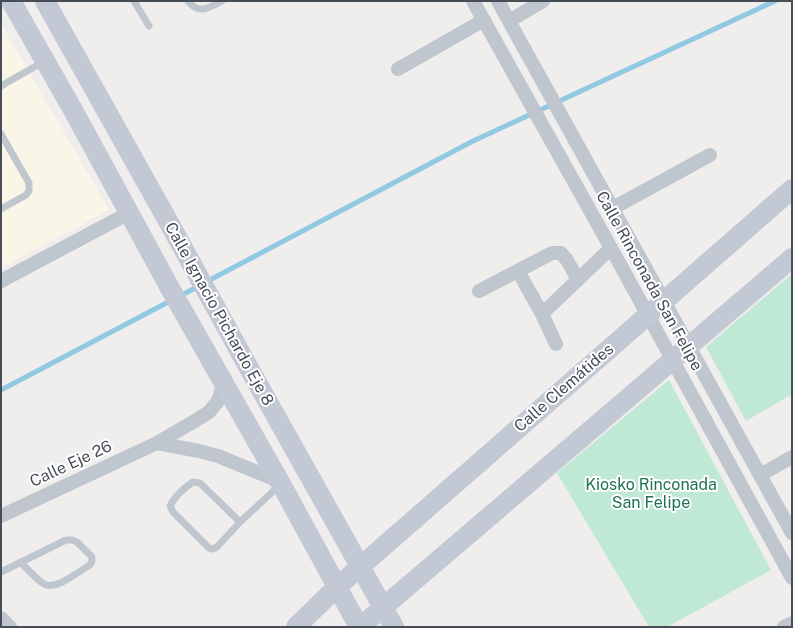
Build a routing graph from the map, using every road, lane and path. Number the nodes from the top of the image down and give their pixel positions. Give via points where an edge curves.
1 (11, 1) edge
2 (45, 1) edge
3 (134, 1) edge
4 (188, 1) edge
5 (222, 1) edge
6 (473, 1) edge
7 (498, 1) edge
8 (544, 1) edge
9 (484, 20) junction
10 (509, 21) junction
11 (149, 26) dead end
12 (45, 60) junction
13 (398, 69) dead end
14 (1, 86) edge
15 (97, 96) junction
16 (73, 110) junction
17 (1, 134) edge
18 (710, 155) dead end
19 (792, 189) edge
20 (613, 208) junction
21 (1, 209) edge
22 (129, 213) junction
23 (611, 248) junction
24 (792, 258) edge
25 (518, 271) junction
26 (578, 280) junction
27 (1, 281) edge
28 (479, 291) dead end
29 (664, 300) junction
30 (542, 314) junction
31 (647, 315) junction
32 (556, 344) dead end
33 (688, 345) junction
34 (672, 360) junction
35 (224, 383) junction
36 (156, 443) junction
37 (792, 457) edge
38 (760, 475) junction
39 (280, 482) junction
40 (1, 516) edge
41 (240, 522) junction
42 (792, 533) edge
43 (21, 563) junction
44 (361, 567) junction
45 (1, 572) edge
46 (792, 578) edge
47 (337, 587) junction
48 (383, 607) junction
49 (1, 618) edge
50 (792, 623) edge
51 (10, 627) edge
52 (296, 627) edge
53 (360, 627) edge
54 (394, 627) edge
55 (784, 627) edge

1 - 12 main road, Calle Ignacio Pichardo Eje 8
2 - 15 main road, Calle Ignacio Pichardo Eje 8
3 - 11 lane
4 - 5 lane via 197,9 207,9
6 - 9 street, Calle Rinconada San Felipe
7 - 10 street, Calle Rinconada San Felipe
8 - 10 street
9 - 13 street
9 - 23 street, Calle Rinconada San Felipe
10 - 20 street, Calle Rinconada San Felipe
12 - 14 lane
12 - 16 main road, Calle Ignacio Pichardo Eje 8
15 - 16 main road
15 - 44 main road, Calle Ignacio Pichardo Eje 8
16 - 22 main road, Calle Ignacio Pichardo Eje 8
17 - 21 lane via 29,184 29,191
18 - 20 street
19 - 29 main road, Calle Clemátides
20 - 29 street, Calle Rinconada San Felipe
22 - 27 street
22 - 35 main road, Calle Ignacio Pichardo Eje 8
23 - 26 street
23 - 31 street, Calle Rinconada San Felipe
24 - 33 main road
25 - 26 street via 552,253 561,253
25 - 28 street
25 - 30 street
26 - 30 street
29 - 31 main road, Calle Clemátides
29 - 33 street, Calle Rinconada San Felipe
30 - 32 street
31 - 34 street, Calle Rinconada San Felipe
31 - 44 main road, Calle Clemátides
33 - 34 main road
33 - 38 street, Calle Rinconada San Felipe
34 - 46 street, Calle Rinconada San Felipe
34 - 48 main road
35 - 36 street, Calle Eje 26 via 218,402 209,412
35 - 39 main road, Calle Ignacio Pichardo Eje 8
36 - 39 street via 218,456
36 - 40 street, Calle Eje 26
37 - 38 street
38 - 42 street, Calle Rinconada San Felipe
39 - 41 lane
39 - 47 main road, Calle Ignacio Pichardo Eje 8
41 - 41 lane via 200,483 193,482 187,486 170,506 213,549
43 - 43 lane via 66,540 77,542 92,557 90,565 50,586
43 - 45 lane
44 - 47 main road, Calle Clemátides
44 - 48 main road, Calle Ignacio Pichardo Eje 8
47 - 52 main road, Calle Clemátides
47 - 53 main road, Calle Ignacio Pichardo Eje 8
48 - 53 main road
48 - 54 main road, Calle Ignacio Pichardo Eje 8
49 - 51 street
50 - 55 street

